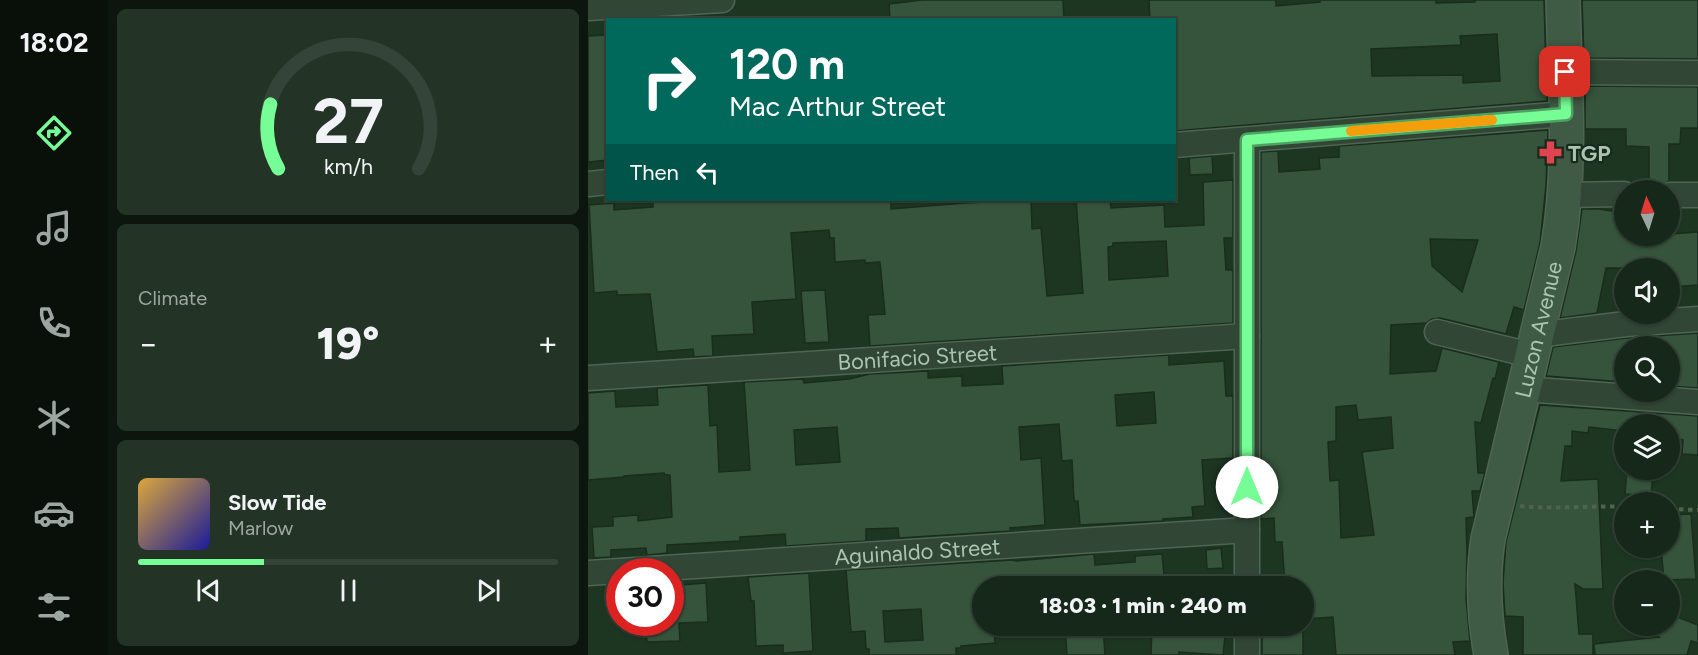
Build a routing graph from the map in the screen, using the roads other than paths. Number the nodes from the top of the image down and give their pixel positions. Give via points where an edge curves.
1 (722, 0) edge
2 (1563, 0) edge
3 (588, 8) edge
4 (1565, 72) junction
5 (1698, 73) edge
6 (1566, 114) junction
7 (1247, 140) junction
8 (1176, 145) edge
9 (606, 182) edge
10 (588, 184) edge
11 (1614, 194) edge
12 (1565, 195) junction
13 (1680, 195) edge
14 (1698, 195) edge
15 (1698, 319) edge
16 (1437, 332) dead end
17 (1247, 336) junction
18 (1533, 345) junction
19 (588, 378) edge
20 (1523, 389) junction
21 (1698, 402) edge
22 (1247, 530) junction
23 (588, 573) edge
24 (1247, 576) edge
25 (1247, 636) edge
26 (1247, 655) edge
27 (1491, 655) edge

1 - 3 street
2 - 4 main road, Luzon Avenue
4 - 5 street
4 - 6 main road, Luzon Avenue
6 - 7 street
6 - 12 main road, Luzon Avenue
7 - 8 street
7 - 17 street
9 - 10 street
11 - 12 street
12 - 18 main road, Luzon Avenue via 1558,247
13 - 14 street
15 - 18 street via 1626,324
16 - 18 street
17 - 19 street, Bonifacio Street
17 - 22 street
18 - 20 main road, Luzon Avenue
20 - 21 street
20 - 27 main road, Luzon Avenue via 1484,565
22 - 23 street, Aguinaldo Street
22 - 24 street
25 - 26 street

